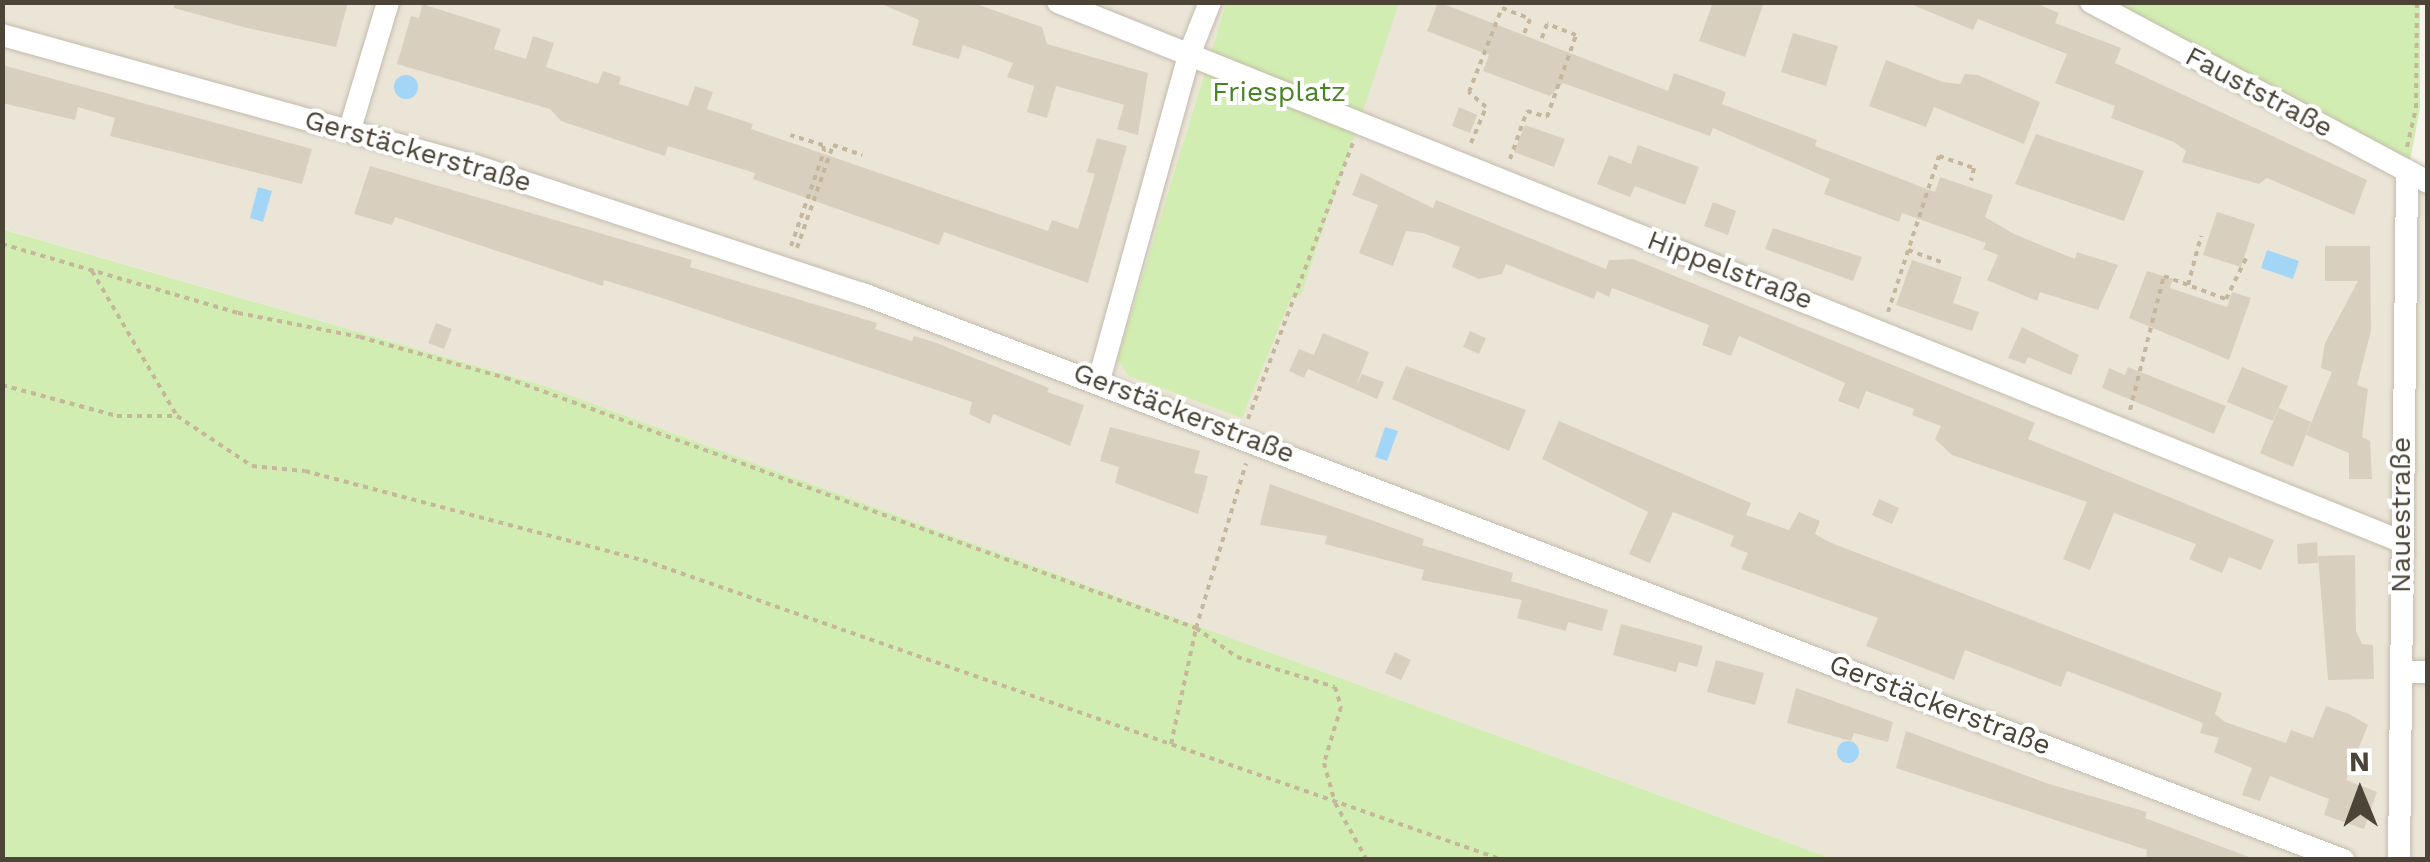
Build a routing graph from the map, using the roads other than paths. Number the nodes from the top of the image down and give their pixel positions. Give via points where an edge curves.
1 (388, 2) edge
2 (1058, 2) edge
3 (1210, 2) edge
4 (2090, 2) edge
5 (2, 36) edge
6 (1189, 55) junction
7 (350, 129) junction
8 (2417, 177) edge
9 (1099, 380) junction
10 (2400, 542) junction
11 (2402, 672) junction
12 (2428, 672) edge
13 (2343, 860) edge
14 (2400, 860) edge

1 - 7 street
2 - 6 street, Hippelstraße
3 - 6 street
4 - 8 street, Fauststraße
5 - 7 street, Gerstäckerstraße
6 - 9 street
6 - 10 street, Hippelstraße
7 - 9 street, Gerstäckerstraße via 786,268
8 - 10 street, Nauestraße
9 - 13 street, Gerstäckerstraße
10 - 11 street, Nauestraße
11 - 12 street
11 - 14 street, Nauestraße

